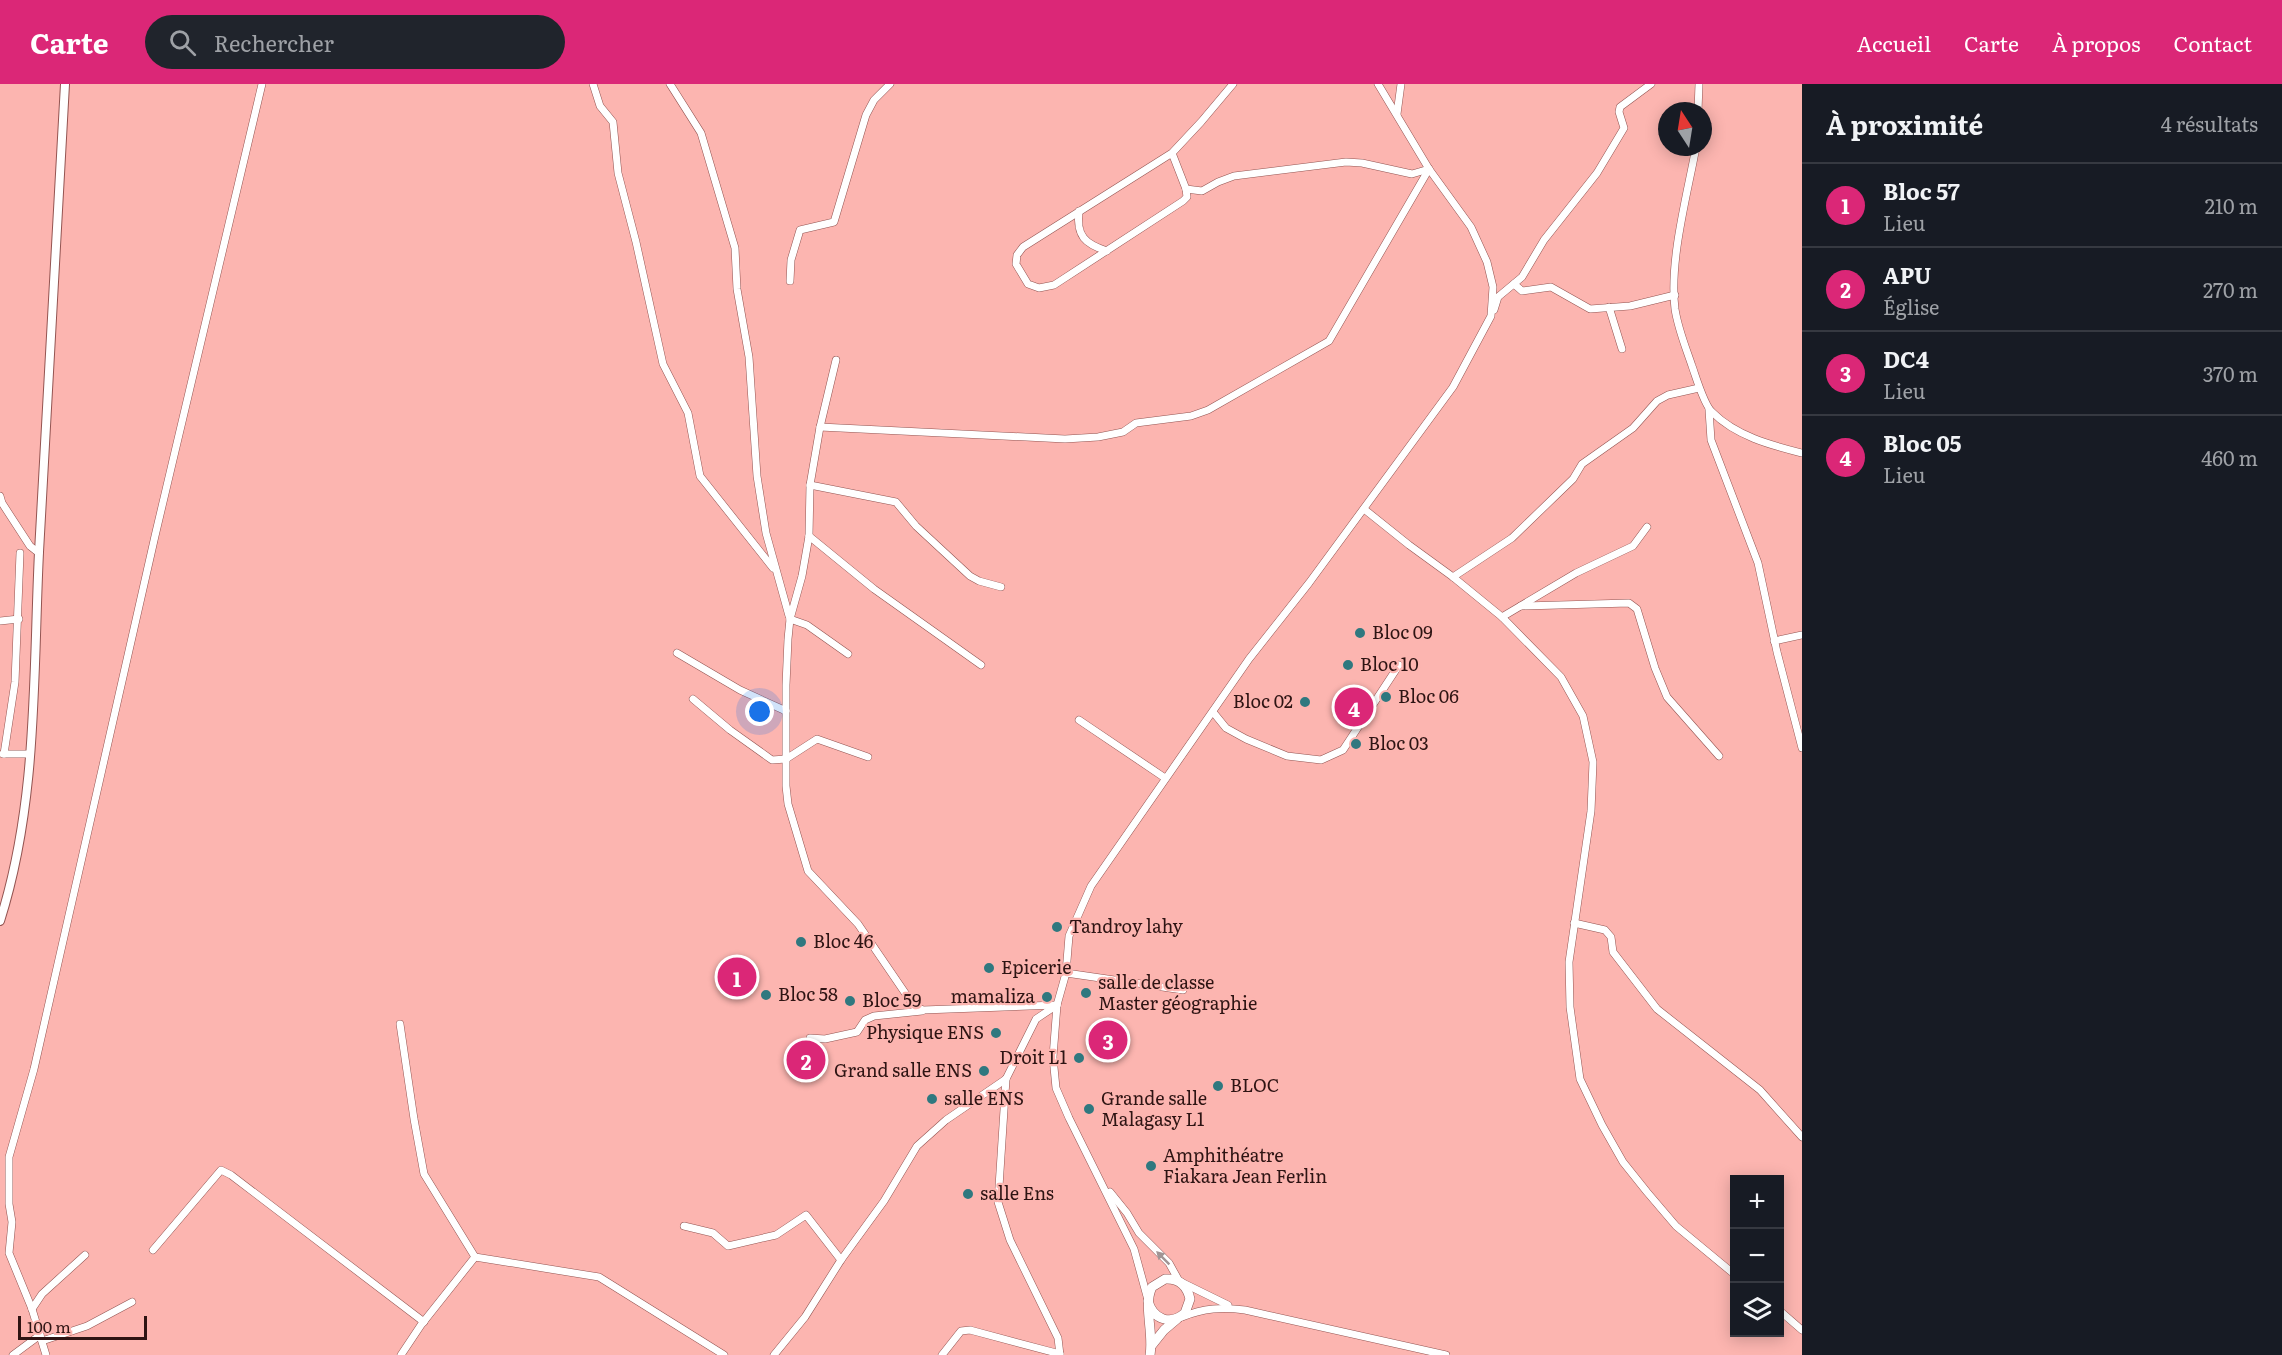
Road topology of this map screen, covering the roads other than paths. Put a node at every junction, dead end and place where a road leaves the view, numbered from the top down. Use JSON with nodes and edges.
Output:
{"nodes":[{"id":1,"x":65,"y":84,"type":"edge"},
{"id":2,"x":262,"y":84,"type":"edge"},
{"id":3,"x":593,"y":84,"type":"edge"},
{"id":4,"x":670,"y":84,"type":"edge"},
{"id":5,"x":890,"y":84,"type":"edge"},
{"id":6,"x":1233,"y":84,"type":"edge"},
{"id":7,"x":1378,"y":84,"type":"edge"},
{"id":8,"x":1401,"y":84,"type":"edge"},
{"id":9,"x":1651,"y":84,"type":"edge"},
{"id":10,"x":1698,"y":84,"type":"edge"},
{"id":11,"x":1698,"y":102,"type":"edge"},
{"id":12,"x":1396,"y":114,"type":"junction"},
{"id":13,"x":1172,"y":153,"type":"junction"},
{"id":14,"x":1694,"y":156,"type":"edge"},
{"id":15,"x":1429,"y":169,"type":"junction"},
{"id":16,"x":1186,"y":189,"type":"junction"},
{"id":17,"x":1080,"y":211,"type":"junction"},
{"id":18,"x":1107,"y":251,"type":"junction"},
{"id":19,"x":790,"y":281,"type":"dead end"},
{"id":20,"x":1514,"y":284,"type":"junction"},
{"id":21,"x":1675,"y":295,"type":"junction"},
{"id":22,"x":1609,"y":307,"type":"junction"},
{"id":23,"x":1491,"y":316,"type":"junction"},
{"id":24,"x":1622,"y":349,"type":"dead end"},
{"id":25,"x":836,"y":360,"type":"dead end"},
{"id":26,"x":1699,"y":388,"type":"junction"},
{"id":27,"x":1709,"y":410,"type":"junction"},
{"id":28,"x":820,"y":427,"type":"junction"},
{"id":29,"x":1802,"y":453,"type":"edge"},
{"id":30,"x":810,"y":485,"type":"junction"},
{"id":31,"x":0,"y":496,"type":"edge"},
{"id":32,"x":1364,"y":509,"type":"junction"},
{"id":33,"x":1647,"y":527,"type":"dead end"},
{"id":34,"x":809,"y":536,"type":"junction"},
{"id":35,"x":20,"y":553,"type":"dead end"},
{"id":36,"x":39,"y":554,"type":"junction"},
{"id":37,"x":775,"y":570,"type":"junction"},
{"id":38,"x":1453,"y":577,"type":"junction"},
{"id":39,"x":1001,"y":587,"type":"dead end"},
{"id":40,"x":1521,"y":606,"type":"junction"},
{"id":41,"x":1502,"y":617,"type":"junction"},
{"id":42,"x":19,"y":619,"type":"junction"},
{"id":43,"x":790,"y":619,"type":"junction"},
{"id":44,"x":0,"y":621,"type":"edge"},
{"id":45,"x":1802,"y":635,"type":"edge"},
{"id":46,"x":1774,"y":641,"type":"junction"},
{"id":47,"x":677,"y":653,"type":"dead end"},
{"id":48,"x":848,"y":654,"type":"dead end"},
{"id":49,"x":981,"y":665,"type":"dead end"},
{"id":50,"x":1399,"y":665,"type":"dead end"},
{"id":51,"x":693,"y":699,"type":"dead end"},
{"id":52,"x":786,"y":711,"type":"junction"},
{"id":53,"x":1213,"y":712,"type":"junction"},
{"id":54,"x":1079,"y":720,"type":"dead end"},
{"id":55,"x":1802,"y":748,"type":"edge"},
{"id":56,"x":2,"y":754,"type":"edge"},
{"id":57,"x":30,"y":754,"type":"junction"},
{"id":58,"x":1719,"y":756,"type":"dead end"},
{"id":59,"x":868,"y":757,"type":"dead end"},
{"id":60,"x":786,"y":759,"type":"junction"},
{"id":61,"x":1165,"y":778,"type":"junction"},
{"id":62,"x":0,"y":921,"type":"edge"},
{"id":63,"x":1574,"y":923,"type":"junction"},
{"id":64,"x":1066,"y":973,"type":"junction"},
{"id":65,"x":1183,"y":990,"type":"dead end"},
{"id":66,"x":1057,"y":1005,"type":"junction"},
{"id":67,"x":923,"y":1010,"type":"junction"},
{"id":68,"x":400,"y":1024,"type":"dead end"},
{"id":69,"x":810,"y":1038,"type":"dead end"},
{"id":70,"x":1006,"y":1079,"type":"junction"},
{"id":71,"x":1802,"y":1137,"type":"edge"},
{"id":72,"x":1101,"y":1182,"type":"junction"},
{"id":73,"x":684,"y":1226,"type":"dead end"},
{"id":74,"x":153,"y":1250,"type":"dead end"},
{"id":75,"x":85,"y":1255,"type":"dead end"},
{"id":76,"x":476,"y":1257,"type":"junction"},
{"id":77,"x":841,"y":1260,"type":"junction"},
{"id":78,"x":1730,"y":1272,"type":"edge"},
{"id":79,"x":1179,"y":1281,"type":"junction"},
{"id":80,"x":1148,"y":1301,"type":"junction"},
{"id":81,"x":132,"y":1302,"type":"dead end"},
{"id":82,"x":32,"y":1309,"type":"junction"},
{"id":83,"x":1245,"y":1310,"type":"junction"},
{"id":84,"x":1784,"y":1315,"type":"edge"},
{"id":85,"x":1179,"y":1317,"type":"junction"},
{"id":86,"x":424,"y":1322,"type":"junction"},
{"id":87,"x":1802,"y":1330,"type":"edge"},
{"id":88,"x":41,"y":1338,"type":"junction"},
{"id":89,"x":1151,"y":1350,"type":"edge"},
{"id":90,"x":1060,"y":1354,"type":"edge"},
{"id":91,"x":13,"y":1355,"type":"edge"},
{"id":92,"x":46,"y":1355,"type":"edge"},
{"id":93,"x":401,"y":1355,"type":"edge"},
{"id":94,"x":724,"y":1355,"type":"edge"},
{"id":95,"x":774,"y":1355,"type":"edge"},
{"id":96,"x":942,"y":1355,"type":"edge"},
{"id":97,"x":1446,"y":1355,"type":"edge"}],
"edges":[{"from":1,"to":36,"type":"street"},
{"from":2,"to":82,"type":"street"},
{"from":3,"to":37,"type":"street"},
{"from":4,"to":37,"type":"street"},
{"from":5,"to":19,"type":"street"},
{"from":6,"to":13,"type":"street"},
{"from":7,"to":12,"type":"street"},
{"from":8,"to":12,"type":"street"},
{"from":9,"to":20,"type":"street"},
{"from":10,"to":11,"type":"street"},
{"from":12,"to":15,"type":"street"},
{"from":13,"to":16,"type":"street"},
{"from":13,"to":17,"type":"street"},
{"from":14,"to":21,"type":"street"},
{"from":15,"to":16,"type":"street"},
{"from":15,"to":23,"type":"street"},
{"from":15,"to":28,"type":"street"},
{"from":16,"to":18,"type":"street"},
{"from":17,"to":18,"type":"street"},
{"from":17,"to":18,"type":"street"},
{"from":20,"to":22,"type":"street"},
{"from":20,"to":23,"type":"street"},
{"from":21,"to":22,"type":"street"},
{"from":21,"to":26,"type":"street"},
{"from":22,"to":24,"type":"street"},
{"from":23,"to":32,"type":"street"},
{"from":25,"to":28,"type":"street"},
{"from":26,"to":27,"type":"street"},
{"from":26,"to":38,"type":"street"},
{"from":27,"to":29,"type":"street"},
{"from":27,"to":46,"type":"street"},
{"from":28,"to":30,"type":"street"},
{"from":30,"to":34,"type":"street"},
{"from":30,"to":39,"type":"street"},
{"from":31,"to":36,"type":"street"},
{"from":32,"to":38,"type":"street"},
{"from":32,"to":53,"type":"street"},
{"from":33,"to":40,"type":"street"},
{"from":34,"to":43,"type":"street"},
{"from":34,"to":49,"type":"street"},
{"from":35,"to":42,"type":"street"},
{"from":36,"to":57,"type":"street"},
{"from":37,"to":43,"type":"street"},
{"from":38,"to":41,"type":"street"},
{"from":40,"to":41,"type":"street"},
{"from":40,"to":58,"type":"street"},
{"from":41,"to":63,"type":"street"},
{"from":42,"to":44,"type":"street"},
{"from":42,"to":56,"type":"street"},
{"from":43,"to":48,"type":"street"},
{"from":43,"to":52,"type":"street"},
{"from":45,"to":46,"type":"street"},
{"from":46,"to":55,"type":"street"},
{"from":47,"to":52,"type":"street"},
{"from":50,"to":53,"type":"street"},
{"from":51,"to":60,"type":"street"},
{"from":52,"to":60,"type":"street"},
{"from":53,"to":61,"type":"street"},
{"from":54,"to":61,"type":"street"},
{"from":56,"to":57,"type":"street"},
{"from":57,"to":62,"type":"street"},
{"from":59,"to":60,"type":"street"},
{"from":60,"to":67,"type":"street"},
{"from":61,"to":64,"type":"street"},
{"from":63,"to":71,"type":"street"},
{"from":63,"to":78,"type":"street"},
{"from":64,"to":65,"type":"street"},
{"from":64,"to":66,"type":"street"},
{"from":66,"to":67,"type":"street"},
{"from":66,"to":70,"type":"street"},
{"from":66,"to":72,"type":"street"},
{"from":67,"to":69,"type":"street"},
{"from":68,"to":76,"type":"street"},
{"from":70,"to":77,"type":"street"},
{"from":70,"to":90,"type":"street"},
{"from":79,"to":72,"type":"street","one_way":true},
{"from":72,"to":80,"type":"street"},
{"from":73,"to":77,"type":"street"},
{"from":74,"to":86,"type":"street"},
{"from":75,"to":82,"type":"street"},
{"from":76,"to":86,"type":"street"},
{"from":76,"to":94,"type":"street"},
{"from":77,"to":95,"type":"street"},
{"from":79,"to":80,"type":"main road"},
{"from":79,"to":83,"type":"street"},
{"from":79,"to":85,"type":"main road"},
{"from":80,"to":85,"type":"main road"},
{"from":80,"to":89,"type":"main road"},
{"from":81,"to":88,"type":"street"},
{"from":82,"to":88,"type":"street"},
{"from":83,"to":85,"type":"street"},
{"from":83,"to":97,"type":"street"},
{"from":84,"to":87,"type":"street"},
{"from":85,"to":89,"type":"main road"},
{"from":86,"to":93,"type":"street"},
{"from":88,"to":91,"type":"street"},
{"from":88,"to":92,"type":"street"},
{"from":90,"to":96,"type":"street"}]}
